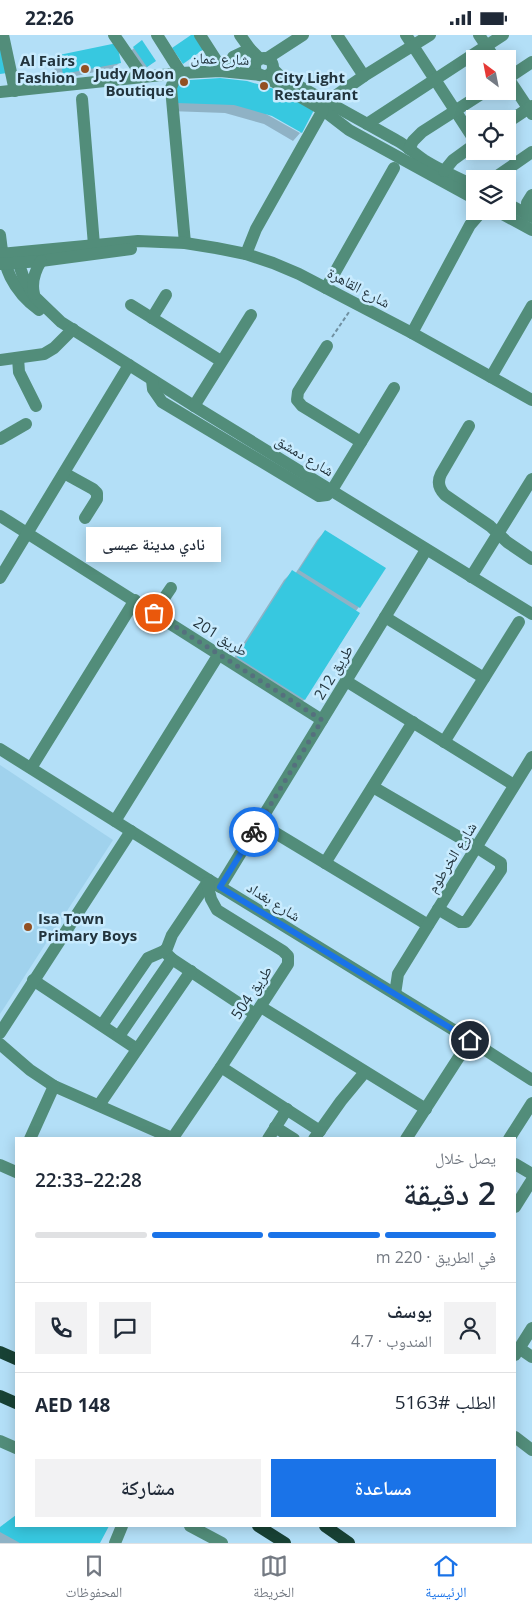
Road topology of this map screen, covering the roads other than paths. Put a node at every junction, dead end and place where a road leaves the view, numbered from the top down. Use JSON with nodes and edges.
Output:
{"nodes":[{"id":1,"x":3,"y":35,"type":"edge"},
{"id":2,"x":114,"y":35,"type":"edge"},
{"id":3,"x":157,"y":35,"type":"edge"},
{"id":4,"x":200,"y":35,"type":"edge"},
{"id":5,"x":240,"y":35,"type":"edge"},
{"id":6,"x":303,"y":35,"type":"edge"},
{"id":7,"x":337,"y":35,"type":"edge"},
{"id":8,"x":430,"y":35,"type":"edge"},
{"id":9,"x":503,"y":35,"type":"edge"},
{"id":10,"x":285,"y":40,"type":"edge"},
{"id":11,"x":410,"y":40,"type":"edge"},
{"id":12,"x":482,"y":40,"type":"edge"},
{"id":13,"x":250,"y":49,"type":"junction"},
{"id":14,"x":233,"y":57,"type":"dead end"},
{"id":15,"x":532,"y":62,"type":"edge"},
{"id":16,"x":265,"y":68,"type":"junction"},
{"id":17,"x":231,"y":72,"type":"junction"},
{"id":18,"x":516,"y":72,"type":"edge"},
{"id":19,"x":181,"y":73,"type":"junction"},
{"id":20,"x":364,"y":76,"type":"junction"},
{"id":21,"x":143,"y":77,"type":"junction"},
{"id":22,"x":435,"y":79,"type":"junction"},
{"id":23,"x":516,"y":88,"type":"edge"},
{"id":24,"x":15,"y":91,"type":"junction"},
{"id":25,"x":0,"y":93,"type":"edge"},
{"id":26,"x":82,"y":99,"type":"dead end"},
{"id":27,"x":472,"y":100,"type":"edge"},
{"id":28,"x":331,"y":109,"type":"junction"},
{"id":29,"x":531,"y":109,"type":"edge"},
{"id":30,"x":455,"y":111,"type":"junction"},
{"id":31,"x":516,"y":117,"type":"edge"},
{"id":32,"x":367,"y":124,"type":"junction"},
{"id":33,"x":466,"y":128,"type":"edge"},
{"id":34,"x":409,"y":149,"type":"junction"},
{"id":35,"x":466,"y":149,"type":"edge"},
{"id":36,"x":532,"y":152,"type":"edge"},
{"id":37,"x":394,"y":168,"type":"dead end"},
{"id":38,"x":506,"y":170,"type":"edge"},
{"id":39,"x":444,"y":171,"type":"junction"},
{"id":40,"x":466,"y":182,"type":"edge"},
{"id":41,"x":466,"y":194,"type":"edge"},
{"id":42,"x":532,"y":195,"type":"edge"},
{"id":43,"x":516,"y":208,"type":"edge"},
{"id":44,"x":530,"y":216,"type":"edge"},
{"id":45,"x":474,"y":220,"type":"edge"},
{"id":46,"x":514,"y":220,"type":"edge"},
{"id":47,"x":532,"y":230,"type":"edge"},
{"id":48,"x":0,"y":235,"type":"edge"},
{"id":49,"x":157,"y":243,"type":"junction"},
{"id":50,"x":185,"y":243,"type":"junction"},
{"id":51,"x":94,"y":245,"type":"junction"},
{"id":52,"x":246,"y":254,"type":"junction"},
{"id":53,"x":16,"y":258,"type":"junction"},
{"id":54,"x":2,"y":259,"type":"edge"},
{"id":55,"x":41,"y":261,"type":"junction"},
{"id":56,"x":326,"y":288,"type":"junction"},
{"id":57,"x":166,"y":295,"type":"dead end"},
{"id":58,"x":34,"y":296,"type":"junction"},
{"id":59,"x":131,"y":305,"type":"dead end"},
{"id":60,"x":532,"y":306,"type":"edge"},
{"id":61,"x":250,"y":315,"type":"dead end"},
{"id":62,"x":152,"y":318,"type":"junction"},
{"id":63,"x":61,"y":322,"type":"junction"},
{"id":64,"x":73,"y":329,"type":"junction"},
{"id":65,"x":412,"y":333,"type":"junction"},
{"id":66,"x":327,"y":346,"type":"road end"},
{"id":67,"x":18,"y":358,"type":"junction"},
{"id":68,"x":0,"y":360,"type":"edge"},
{"id":69,"x":221,"y":361,"type":"junction"},
{"id":70,"x":129,"y":365,"type":"junction"},
{"id":71,"x":491,"y":377,"type":"junction"},
{"id":72,"x":152,"y":380,"type":"junction"},
{"id":73,"x":394,"y":388,"type":"dead end"},
{"id":74,"x":532,"y":400,"type":"edge"},
{"id":75,"x":36,"y":406,"type":"dead end"},
{"id":76,"x":194,"y":406,"type":"junction"},
{"id":77,"x":26,"y":424,"type":"dead end"},
{"id":78,"x":469,"y":426,"type":"dead end"},
{"id":79,"x":0,"y":439,"type":"edge"},
{"id":80,"x":361,"y":442,"type":"junction"},
{"id":81,"x":64,"y":473,"type":"junction"},
{"id":82,"x":532,"y":479,"type":"edge"},
{"id":83,"x":332,"y":490,"type":"junction"},
{"id":84,"x":0,"y":516,"type":"edge"},
{"id":85,"x":85,"y":518,"type":"dead end"},
{"id":86,"x":28,"y":533,"type":"junction"},
{"id":87,"x":498,"y":533,"type":"junction"},
{"id":88,"x":426,"y":550,"type":"junction"},
{"id":89,"x":532,"y":559,"type":"edge"},
{"id":90,"x":471,"y":577,"type":"junction"},
{"id":91,"x":0,"y":578,"type":"edge"},
{"id":92,"x":171,"y":588,"type":"dead end"},
{"id":93,"x":135,"y":600,"type":"junction"},
{"id":94,"x":154,"y":613,"type":"junction"},
{"id":95,"x":532,"y":614,"type":"edge"},
{"id":96,"x":385,"y":617,"type":"junction"},
{"id":97,"x":518,"y":623,"type":"dead end"},
{"id":98,"x":219,"y":654,"type":"junction"},
{"id":99,"x":484,"y":678,"type":"junction"},
{"id":100,"x":346,"y":681,"type":"junction"},
{"id":101,"x":322,"y":720,"type":"junction"},
{"id":102,"x":413,"y":722,"type":"junction"},
{"id":103,"x":444,"y":742,"type":"junction"},
{"id":104,"x":0,"y":749,"type":"edge"},
{"id":105,"x":532,"y":757,"type":"edge"},
{"id":106,"x":31,"y":768,"type":"junction"},
{"id":107,"x":514,"y":785,"type":"junction"},
{"id":108,"x":372,"y":787,"type":"junction"},
{"id":109,"x":115,"y":821,"type":"junction"},
{"id":110,"x":259,"y":823,"type":"junction"},
{"id":111,"x":131,"y":831,"type":"junction"},
{"id":112,"x":476,"y":847,"type":"junction"},
{"id":113,"x":325,"y":863,"type":"junction"},
{"id":114,"x":212,"y":884,"type":"junction"},
{"id":115,"x":438,"y":909,"type":"junction"},
{"id":116,"x":428,"y":925,"type":"junction"},
{"id":117,"x":168,"y":955,"type":"junction"},
{"id":118,"x":190,"y":971,"type":"junction"},
{"id":119,"x":398,"y":974,"type":"junction"},
{"id":120,"x":34,"y":979,"type":"junction"},
{"id":121,"x":378,"y":984,"type":"junction"},
{"id":122,"x":395,"y":994,"type":"junction"},
{"id":123,"x":258,"y":1011,"type":"junction"},
{"id":124,"x":102,"y":1025,"type":"junction"},
{"id":125,"x":0,"y":1033,"type":"edge"},
{"id":126,"x":119,"y":1036,"type":"junction"},
{"id":127,"x":470,"y":1040,"type":"junction"},
{"id":128,"x":0,"y":1044,"type":"edge"},
{"id":129,"x":137,"y":1049,"type":"junction"},
{"id":130,"x":221,"y":1067,"type":"junction"},
{"id":131,"x":365,"y":1072,"type":"junction"},
{"id":132,"x":532,"y":1080,"type":"edge"},
{"id":133,"x":54,"y":1086,"type":"junction"},
{"id":134,"x":532,"y":1103,"type":"edge"},
{"id":135,"x":99,"y":1105,"type":"junction"},
{"id":136,"x":287,"y":1109,"type":"junction"},
{"id":137,"x":426,"y":1109,"type":"junction"},
{"id":138,"x":276,"y":1127,"type":"junction"},
{"id":139,"x":317,"y":1135,"type":"edge"},
{"id":140,"x":31,"y":1137,"type":"edge"},
{"id":141,"x":170,"y":1137,"type":"edge"},
{"id":142,"x":173,"y":1137,"type":"edge"},
{"id":143,"x":269,"y":1137,"type":"edge"},
{"id":144,"x":291,"y":1137,"type":"edge"},
{"id":145,"x":407,"y":1137,"type":"edge"},
{"id":146,"x":510,"y":1137,"type":"edge"},
{"id":147,"x":0,"y":1165,"type":"edge"},
{"id":148,"x":516,"y":1165,"type":"edge"},
{"id":149,"x":15,"y":1172,"type":"edge"},
{"id":150,"x":532,"y":1175,"type":"edge"},
{"id":151,"x":532,"y":1180,"type":"edge"},
{"id":152,"x":516,"y":1205,"type":"edge"},
{"id":153,"x":532,"y":1328,"type":"edge"},
{"id":154,"x":0,"y":1352,"type":"edge"},
{"id":155,"x":517,"y":1352,"type":"edge"},
{"id":156,"x":532,"y":1357,"type":"edge"},
{"id":157,"x":15,"y":1359,"type":"edge"},
{"id":158,"x":0,"y":1396,"type":"edge"},
{"id":159,"x":15,"y":1403,"type":"edge"},
{"id":160,"x":516,"y":1438,"type":"edge"},
{"id":161,"x":0,"y":1441,"type":"edge"},
{"id":162,"x":15,"y":1448,"type":"edge"},
{"id":163,"x":532,"y":1450,"type":"edge"},
{"id":164,"x":122,"y":1527,"type":"edge"},
{"id":165,"x":192,"y":1527,"type":"edge"},
{"id":166,"x":260,"y":1527,"type":"edge"},
{"id":167,"x":326,"y":1527,"type":"edge"},
{"id":168,"x":114,"y":1543,"type":"edge"},
{"id":169,"x":222,"y":1543,"type":"edge"},
{"id":170,"x":285,"y":1543,"type":"edge"},
{"id":171,"x":349,"y":1543,"type":"edge"}],
"edges":[{"from":1,"to":24,"type":"street"},
{"from":2,"to":21,"type":"street"},
{"from":3,"to":19,"type":"street"},
{"from":4,"to":17,"type":"street"},
{"from":5,"to":13,"type":"street"},
{"from":6,"to":10,"type":"street"},
{"from":7,"to":20,"type":"street"},
{"from":8,"to":11,"type":"street"},
{"from":9,"to":12,"type":"street"},
{"from":10,"to":16,"type":"street"},
{"from":11,"to":20,"type":"street"},
{"from":11,"to":22,"type":"street"},
{"from":12,"to":22,"type":"street"},
{"from":13,"to":14,"type":"street"},
{"from":13,"to":16,"type":"street"},
{"from":15,"to":18,"type":"street"},
{"from":16,"to":17,"type":"street","name":"شارع عمان"},
{"from":16,"to":28,"type":"street","name":"شارع عمان"},
{"from":17,"to":19,"type":"street","name":"شارع عمان"},
{"from":19,"to":21,"type":"street","name":"شارع عمان"},
{"from":19,"to":50,"type":"street"},
{"from":20,"to":28,"type":"street"},
{"from":21,"to":24,"type":"street","name":"شارع عمان"},
{"from":22,"to":30,"type":"street"},
{"from":22,"to":32,"type":"street"},
{"from":23,"to":29,"type":"street"},
{"from":24,"to":25,"type":"street","name":"شارع عمان"},
{"from":26,"to":51,"type":"street"},
{"from":27,"to":30,"type":"street"},
{"from":28,"to":32,"type":"street","name":"شارع عمان"},
{"from":28,"to":41,"type":"street","name":"شارع عمان"},
{"from":28,"to":52,"type":"street"},
{"from":29,"to":31,"type":"street"},
{"from":30,"to":33,"type":"street"},
{"from":30,"to":34,"type":"street"},
{"from":32,"to":34,"type":"street","name":"شارع عمان"},
{"from":34,"to":39,"type":"street","name":"شارع عمان"},
{"from":35,"to":39,"type":"street"},
{"from":36,"to":38,"type":"street"},
{"from":37,"to":56,"type":"street"},
{"from":39,"to":40,"type":"street","name":"شارع عمان"},
{"from":42,"to":44,"type":"street"},
{"from":43,"to":44,"type":"street"},
{"from":45,"to":65,"type":"street"},
{"from":46,"to":47,"type":"street"},
{"from":48,"to":54,"type":"street"},
{"from":49,"to":50,"type":"street","name":"شارع القاهرة"},
{"from":49,"to":51,"type":"street","name":"شارع القاهرة"},
{"from":49,"to":55,"type":"street","name":"شارع القاهرة"},
{"from":50,"to":52,"type":"street","name":"شارع القاهرة"},
{"from":51,"to":53,"type":"street","name":"شارع القاهرة"},
{"from":52,"to":56,"type":"street","name":"شارع القاهرة"},
{"from":53,"to":54,"type":"street","name":"شارع القاهرة"},
{"from":53,"to":55,"type":"street","name":"شارع القاهرة"},
{"from":53,"to":58,"type":"street","name":"شارع دمشق"},
{"from":54,"to":63,"type":"street","name":"شارع دمشق"},
{"from":55,"to":58,"type":"street"},
{"from":56,"to":65,"type":"street","name":"شارع القاهرة"},
{"from":57,"to":62,"type":"street"},
{"from":58,"to":63,"type":"street","name":"شارع دمشق"},
{"from":59,"to":62,"type":"street"},
{"from":60,"to":71,"type":"street"},
{"from":61,"to":69,"type":"street"},
{"from":62,"to":69,"type":"street"},
{"from":63,"to":64,"type":"street","name":"شارع دمشق"},
{"from":64,"to":67,"type":"street"},
{"from":64,"to":70,"type":"street","name":"شارع دمشق"},
{"from":65,"to":71,"type":"street","name":"شارع القاهرة"},
{"from":66,"to":80,"type":"street"},
{"from":67,"to":68,"type":"street"},
{"from":67,"to":75,"type":"street"},
{"from":69,"to":76,"type":"street"},
{"from":70,"to":72,"type":"street","name":"شارع دمشق"},
{"from":70,"to":81,"type":"street"},
{"from":71,"to":74,"type":"street","name":"شارع القاهرة"},
{"from":72,"to":76,"type":"street","name":"شارع دمشق"},
{"from":72,"to":83,"type":"street"},
{"from":73,"to":80,"type":"street"},
{"from":76,"to":83,"type":"street","name":"شارع دمشق"},
{"from":77,"to":79,"type":"street"},
{"from":78,"to":87,"type":"street"},
{"from":80,"to":83,"type":"street"},
{"from":81,"to":85,"type":"street"},
{"from":81,"to":86,"type":"street"},
{"from":82,"to":87,"type":"street"},
{"from":83,"to":88,"type":"street","name":"شارع دمشق"},
{"from":84,"to":86,"type":"street","name":"طريق 201"},
{"from":86,"to":91,"type":"street"},
{"from":86,"to":93,"type":"street","name":"طريق 201"},
{"from":87,"to":89,"type":"street"},
{"from":87,"to":90,"type":"street"},
{"from":88,"to":90,"type":"street","name":"شارع دمشق"},
{"from":88,"to":96,"type":"street","name":"طريق 212"},
{"from":90,"to":95,"type":"street","name":"شارع دمشق"},
{"from":92,"to":94,"type":"street"},
{"from":93,"to":94,"type":"street","name":"طريق 201"},
{"from":93,"to":106,"type":"street"},
{"from":94,"to":98,"type":"street","name":"طريق 201"},
{"from":96,"to":99,"type":"street"},
{"from":96,"to":100,"type":"street","name":"طريق 212"},
{"from":97,"to":99,"type":"street"},
{"from":98,"to":101,"type":"street","name":"طريق 201"},
{"from":98,"to":109,"type":"street"},
{"from":99,"to":103,"type":"street"},
{"from":100,"to":101,"type":"street","name":"طريق 212"},
{"from":100,"to":102,"type":"street"},
{"from":101,"to":110,"type":"street","name":"طريق 212"},
{"from":102,"to":103,"type":"street"},
{"from":102,"to":108,"type":"street"},
{"from":103,"to":107,"type":"street"},
{"from":104,"to":106,"type":"street","name":"شارع بغداد"},
{"from":105,"to":107,"type":"street","name":"شارع الخرطوم"},
{"from":106,"to":109,"type":"street","name":"شارع بغداد"},
{"from":107,"to":112,"type":"street","name":"شارع الخرطوم"},
{"from":108,"to":112,"type":"street"},
{"from":108,"to":113,"type":"street"},
{"from":109,"to":111,"type":"street","name":"شارع بغداد"},
{"from":110,"to":113,"type":"street"},
{"from":110,"to":114,"type":"street","name":"طريق 212"},
{"from":111,"to":114,"type":"street","name":"شارع بغداد"},
{"from":111,"to":120,"type":"street"},
{"from":112,"to":115,"type":"street","name":"شارع الخرطوم"},
{"from":112,"to":115,"type":"street"},
{"from":113,"to":116,"type":"street"},
{"from":114,"to":117,"type":"street","name":"طريق 212"},
{"from":114,"to":121,"type":"street","name":"شارع بغداد"},
{"from":114,"to":123,"type":"street","name":"طريق 504"},
{"from":115,"to":116,"type":"street","name":"شارع الخرطوم"},
{"from":116,"to":119,"type":"street","name":"شارع الخرطوم"},
{"from":117,"to":118,"type":"street"},
{"from":117,"to":124,"type":"street"},
{"from":117,"to":126,"type":"street","name":"طريق 212"},
{"from":118,"to":123,"type":"street"},
{"from":118,"to":129,"type":"street"},
{"from":119,"to":121,"type":"street"},
{"from":119,"to":122,"type":"street","name":"شارع الخرطوم"},
{"from":120,"to":124,"type":"street"},
{"from":120,"to":125,"type":"street"},
{"from":121,"to":122,"type":"street","name":"شارع بغداد"},
{"from":122,"to":127,"type":"street","name":"شارع بغداد"},
{"from":123,"to":130,"type":"street","name":"طريق 504"},
{"from":123,"to":131,"type":"street"},
{"from":124,"to":126,"type":"street"},
{"from":126,"to":129,"type":"street"},
{"from":127,"to":132,"type":"street","name":"شارع بغداد"},
{"from":127,"to":137,"type":"street"},
{"from":128,"to":133,"type":"street"},
{"from":129,"to":135,"type":"street"},
{"from":130,"to":136,"type":"street"},
{"from":130,"to":142,"type":"street","name":"طريق 504"},
{"from":131,"to":137,"type":"street"},
{"from":131,"to":139,"type":"street"},
{"from":133,"to":135,"type":"street"},
{"from":133,"to":140,"type":"street"},
{"from":134,"to":146,"type":"street"},
{"from":135,"to":141,"type":"street"},
{"from":136,"to":138,"type":"street"},
{"from":136,"to":139,"type":"street"},
{"from":137,"to":145,"type":"street"},
{"from":138,"to":143,"type":"street"},
{"from":138,"to":144,"type":"street"},
{"from":147,"to":149,"type":"street"},
{"from":148,"to":150,"type":"street"},
{"from":151,"to":152,"type":"street"},
{"from":153,"to":155,"type":"street"},
{"from":154,"to":157,"type":"main road"},
{"from":155,"to":156,"type":"street"},
{"from":158,"to":159,"type":"main road"},
{"from":160,"to":163,"type":"street"},
{"from":161,"to":162,"type":"street"},
{"from":164,"to":168,"type":"street"},
{"from":165,"to":169,"type":"street"},
{"from":166,"to":170,"type":"main road"},
{"from":167,"to":171,"type":"main road"}]}
